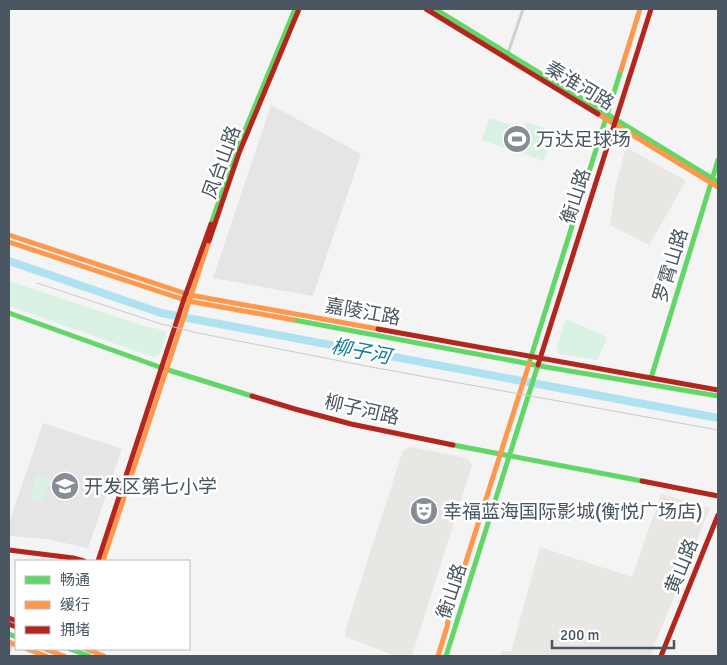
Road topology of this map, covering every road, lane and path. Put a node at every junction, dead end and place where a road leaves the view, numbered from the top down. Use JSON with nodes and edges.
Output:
{"nodes":[{"id":1,"x":295,"y":9,"type":"edge"},
{"id":2,"x":299,"y":9,"type":"edge"},
{"id":3,"x":426,"y":9,"type":"edge"},
{"id":4,"x":434,"y":9,"type":"edge"},
{"id":5,"x":523,"y":9,"type":"edge"},
{"id":6,"x":640,"y":9,"type":"edge"},
{"id":7,"x":651,"y":9,"type":"edge"},
{"id":8,"x":508,"y":53,"type":"junction"},
{"id":9,"x":606,"y":116,"type":"junction"},
{"id":10,"x":615,"y":121,"type":"junction"},
{"id":11,"x":718,"y":160,"type":"edge"},
{"id":12,"x":712,"y":180,"type":"junction"},
{"id":13,"x":718,"y":182,"type":"edge"},
{"id":14,"x":718,"y":187,"type":"edge"},
{"id":15,"x":9,"y":235,"type":"edge"},
{"id":16,"x":9,"y":242,"type":"edge"},
{"id":17,"x":186,"y":300,"type":"junction"},
{"id":18,"x":9,"y":313,"type":"edge"},
{"id":19,"x":531,"y":356,"type":"junction"},
{"id":20,"x":541,"y":358,"type":"junction"},
{"id":21,"x":529,"y":364,"type":"junction"},
{"id":22,"x":538,"y":365,"type":"junction"},
{"id":23,"x":164,"y":369,"type":"junction"},
{"id":24,"x":651,"y":378,"type":"junction"},
{"id":25,"x":718,"y":390,"type":"edge"},
{"id":26,"x":718,"y":396,"type":"edge"},
{"id":27,"x":501,"y":454,"type":"junction"},
{"id":28,"x":510,"y":455,"type":"junction"},
{"id":29,"x":718,"y":496,"type":"edge"},
{"id":30,"x":718,"y":515,"type":"edge"},
{"id":31,"x":9,"y":550,"type":"edge"},
{"id":32,"x":80,"y":560,"type":"edge"},
{"id":33,"x":98,"y":560,"type":"edge"},
{"id":34,"x":103,"y":560,"type":"edge"},
{"id":35,"x":12,"y":643,"type":"edge"},
{"id":36,"x":30,"y":650,"type":"edge"},
{"id":37,"x":48,"y":650,"type":"edge"},
{"id":38,"x":73,"y":650,"type":"edge"},
{"id":39,"x":88,"y":650,"type":"edge"},
{"id":40,"x":9,"y":652,"type":"edge"},
{"id":41,"x":46,"y":656,"type":"edge"},
{"id":42,"x":64,"y":656,"type":"edge"},
{"id":43,"x":89,"y":656,"type":"edge"},
{"id":44,"x":106,"y":656,"type":"edge"},
{"id":45,"x":438,"y":656,"type":"edge"},
{"id":46,"x":446,"y":656,"type":"edge"},
{"id":47,"x":661,"y":656,"type":"edge"}],
"edges":[{"from":1,"to":17,"type":"main road","name":"凤台山路"},
{"from":2,"to":17,"type":"main road","name":"凤台山路"},
{"from":3,"to":9,"type":"main road","name":"秦淮河路"},
{"from":4,"to":8,"type":"main road","name":"秦淮河路"},
{"from":5,"to":8,"type":"street"},
{"from":6,"to":9,"type":"main road","name":"衡山路"},
{"from":7,"to":10,"type":"main road","name":"衡山路"},
{"from":8,"to":9,"type":"main road","name":"秦淮河路"},
{"from":9,"to":10,"type":"main road","name":"秦淮河路"},
{"from":9,"to":19,"type":"main road","name":"衡山路"},
{"from":10,"to":12,"type":"main road","name":"秦淮河路"},
{"from":10,"to":20,"type":"main road","name":"衡山路"},
{"from":11,"to":12,"type":"main road","name":"罗霄山路"},
{"from":12,"to":13,"type":"main road","name":"秦淮河路"},
{"from":12,"to":14,"type":"main road","name":"秦淮河路"},
{"from":12,"to":24,"type":"main road","name":"罗霄山路"},
{"from":15,"to":17,"type":"main road","name":"嘉陵江路"},
{"from":16,"to":17,"type":"main road","name":"嘉陵江路"},
{"from":17,"to":19,"type":"main road","name":"嘉陵江路"},
{"from":17,"to":21,"type":"main road","name":"嘉陵江路"},
{"from":17,"to":23,"type":"main road","name":"凤台山路"},
{"from":18,"to":23,"type":"main road","name":"柳子河路"},
{"from":19,"to":20,"type":"main road","name":"嘉陵江路"},
{"from":19,"to":21,"type":"main road","name":"衡山路"},
{"from":20,"to":22,"type":"main road","name":"衡山路"},
{"from":20,"to":24,"type":"main road","name":"嘉陵江路"},
{"from":21,"to":22,"type":"main road","name":"嘉陵江路"},
{"from":21,"to":27,"type":"main road","name":"衡山路"},
{"from":22,"to":26,"type":"main road","name":"嘉陵江路"},
{"from":22,"to":28,"type":"main road","name":"衡山路"},
{"from":23,"to":27,"type":"main road","name":"柳子河路"},
{"from":23,"to":33,"type":"main road"},
{"from":23,"to":34,"type":"main road"},
{"from":24,"to":25,"type":"main road","name":"嘉陵江路"},
{"from":27,"to":28,"type":"main road","name":"柳子河路"},
{"from":27,"to":45,"type":"main road","name":"衡山路"},
{"from":28,"to":29,"type":"main road","name":"柳子河路"},
{"from":28,"to":46,"type":"main road","name":"衡山路"},
{"from":30,"to":47,"type":"main road","name":"黄山路"},
{"from":31,"to":32,"type":"main road"},
{"from":35,"to":40,"type":"street"},
{"from":36,"to":41,"type":"main road"},
{"from":37,"to":42,"type":"main road"},
{"from":38,"to":43,"type":"main road"},
{"from":39,"to":44,"type":"main road"}]}
